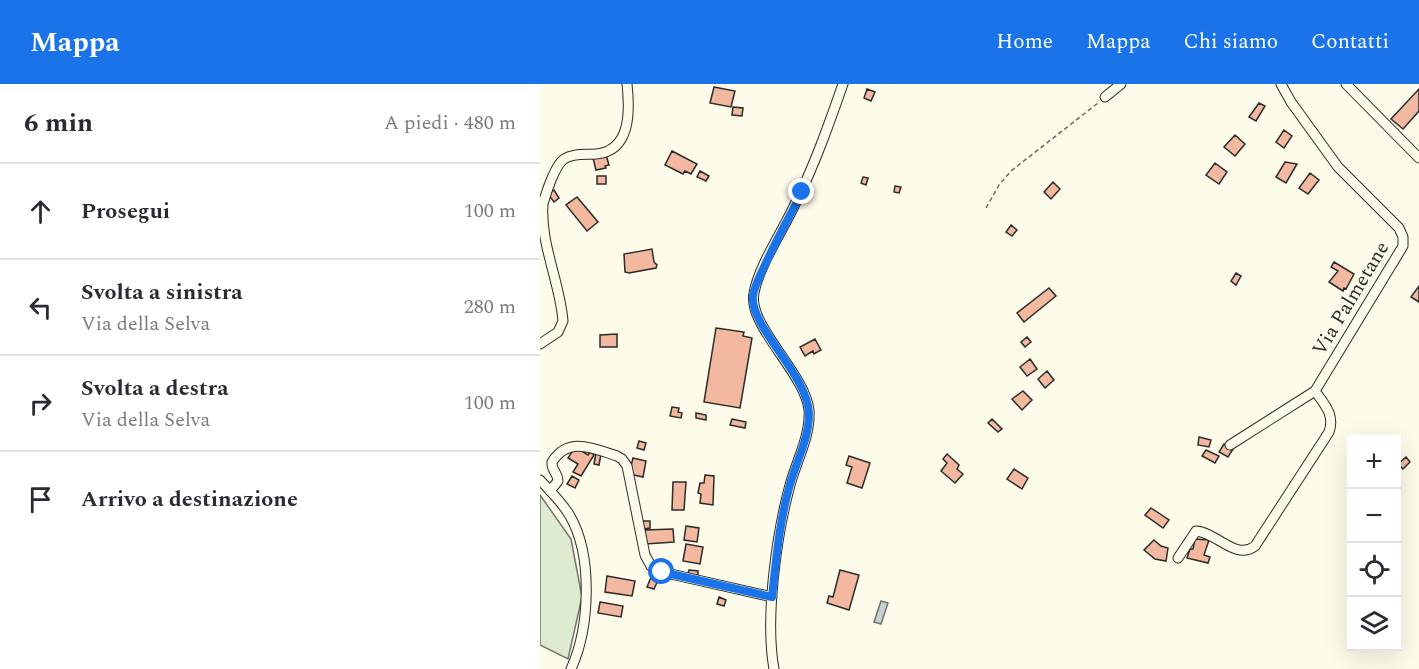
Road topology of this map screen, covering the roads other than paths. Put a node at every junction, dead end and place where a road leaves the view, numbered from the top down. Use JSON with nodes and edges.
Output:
{"nodes":[{"id":1,"x":627,"y":84,"type":"edge"},
{"id":2,"x":843,"y":84,"type":"edge"},
{"id":3,"x":1121,"y":84,"type":"edge"},
{"id":4,"x":1281,"y":84,"type":"edge"},
{"id":5,"x":1346,"y":84,"type":"edge"},
{"id":6,"x":1105,"y":97,"type":"road end"},
{"id":7,"x":1419,"y":158,"type":"edge"},
{"id":8,"x":540,"y":344,"type":"edge"},
{"id":9,"x":1315,"y":391,"type":"junction"},
{"id":10,"x":1230,"y":445,"type":"dead end"},
{"id":11,"x":540,"y":480,"type":"edge"},
{"id":12,"x":550,"y":491,"type":"junction"},
{"id":13,"x":1178,"y":558,"type":"dead end"},
{"id":14,"x":772,"y":597,"type":"junction"},
{"id":15,"x":571,"y":669,"type":"edge"},
{"id":16,"x":774,"y":669,"type":"edge"}],
"edges":[{"from":1,"to":8,"type":"street"},
{"from":2,"to":14,"type":"street"},
{"from":3,"to":6,"type":"street"},
{"from":4,"to":9,"type":"street","name":"Via Palmetane"},
{"from":5,"to":7,"type":"street"},
{"from":9,"to":10,"type":"street","name":"Via Palmetane"},
{"from":9,"to":13,"type":"street"},
{"from":11,"to":12,"type":"street"},
{"from":12,"to":14,"type":"street"},
{"from":12,"to":15,"type":"street"},
{"from":14,"to":16,"type":"street"}]}
